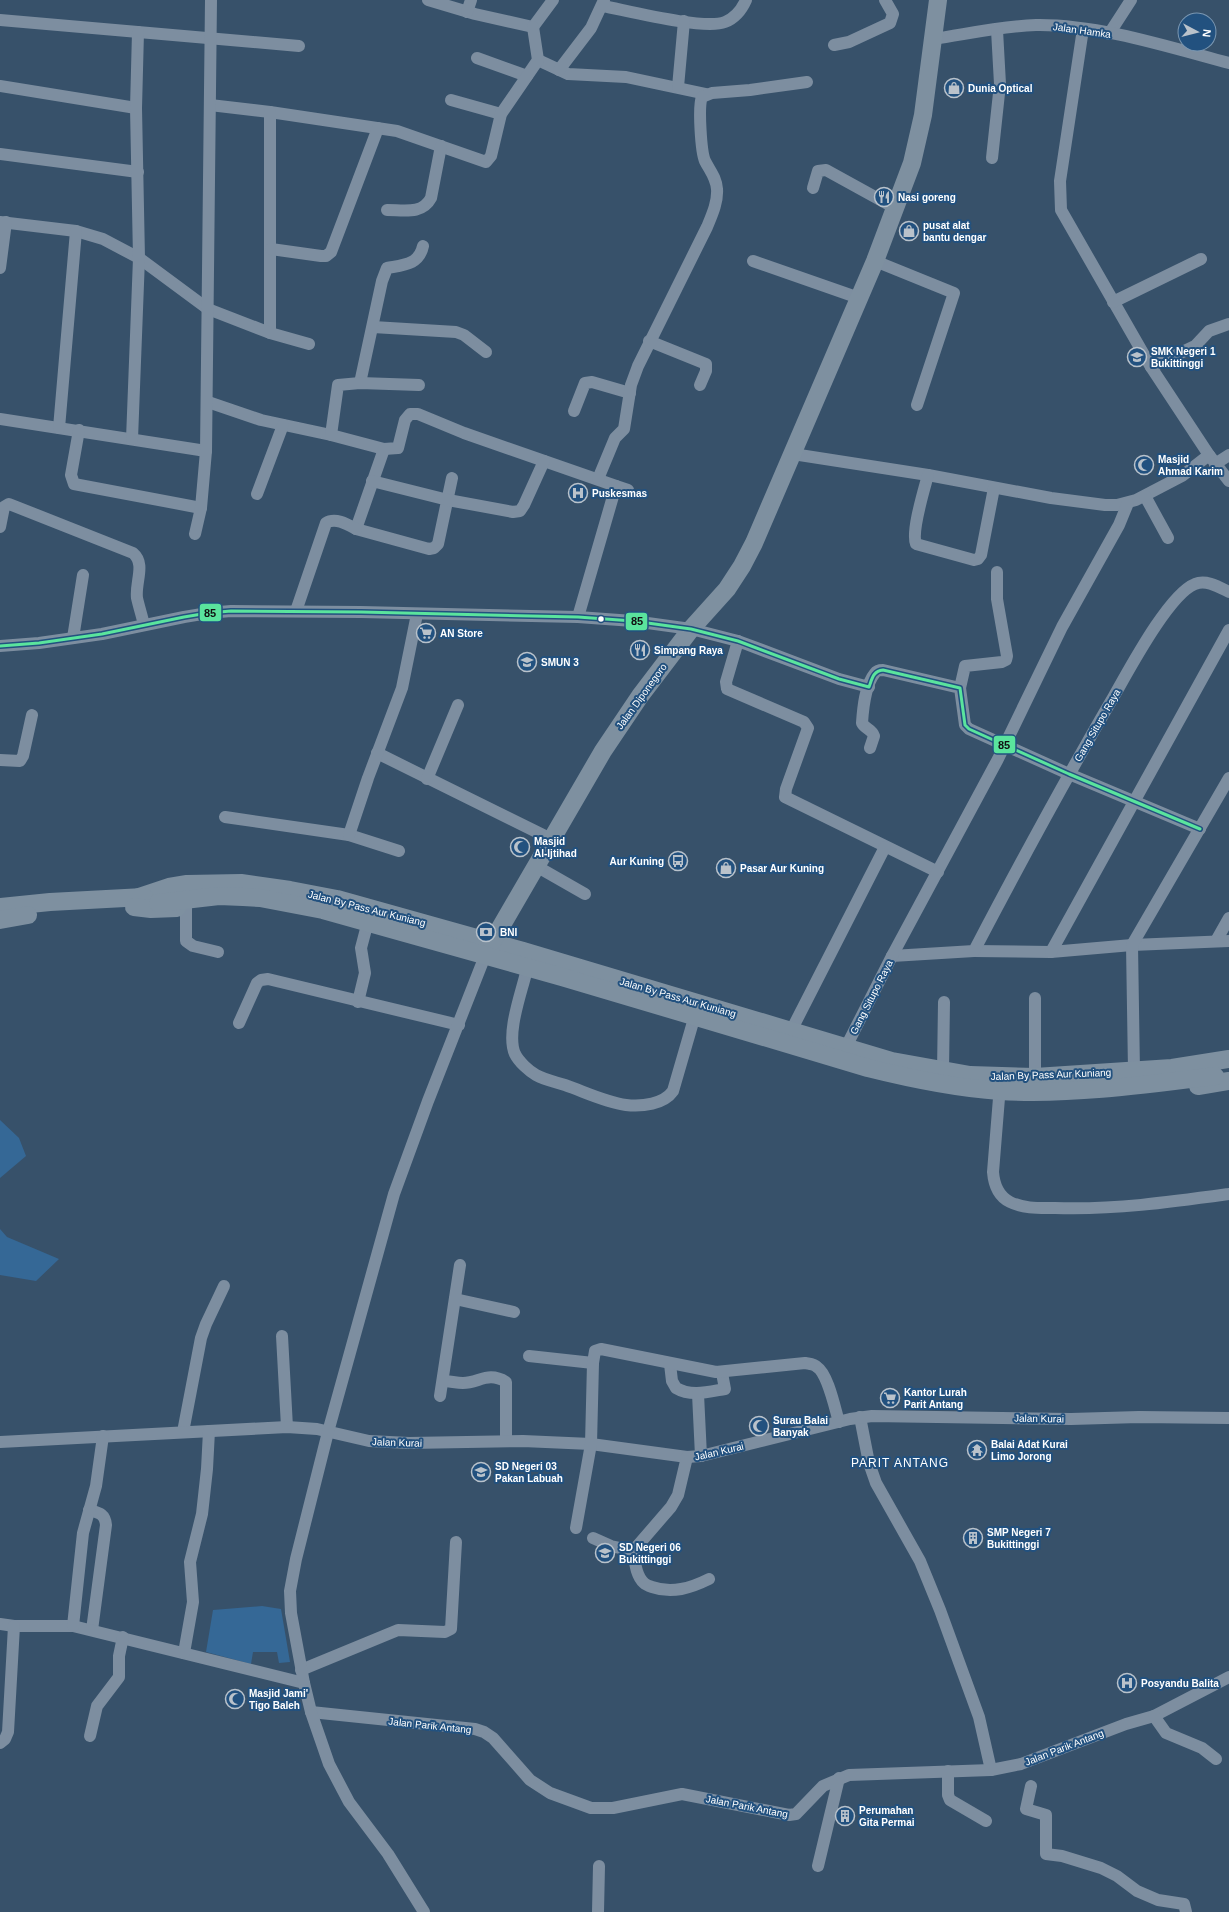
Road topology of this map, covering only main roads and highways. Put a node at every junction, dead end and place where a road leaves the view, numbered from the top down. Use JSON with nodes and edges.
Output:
{"nodes":[{"id":1,"x":938,"y":0,"type":"edge"},
{"id":2,"x":133,"y":903,"type":"junction"},
{"id":3,"x":0,"y":907,"type":"edge"},
{"id":4,"x":51,"y":907,"type":"junction"},
{"id":5,"x":0,"y":920,"type":"edge"},
{"id":6,"x":492,"y":942,"type":"junction"},
{"id":7,"x":607,"y":977,"type":"junction"},
{"id":8,"x":601,"y":995,"type":"junction"},
{"id":9,"x":1229,"y":1059,"type":"edge"},
{"id":10,"x":1223,"y":1073,"type":"edge"}],
"edges":[{"from":1,"to":6,"type":"highway","name":"Jalan Diponegoro"},
{"from":2,"to":4,"type":"highway","name":"Jalan By Pass Aur Kuniang"},
{"from":2,"to":6,"type":"highway","name":"Jalan By Pass Aur Kuniang"},
{"from":2,"to":8,"type":"highway","name":"Jalan By Pass Aur Kuniang"},
{"from":2,"to":10,"type":"highway","name":"Jalan By Pass Aur Kuniang"},
{"from":3,"to":4,"type":"highway","name":"Jalan By Pass Aur Kuniang"},
{"from":4,"to":5,"type":"highway","name":"Jalan By Pass Aur Kuniang"},
{"from":6,"to":7,"type":"highway","name":"Jalan By Pass Aur Kuniang"},
{"from":7,"to":8,"type":"highway"},
{"from":7,"to":9,"type":"highway","name":"Jalan By Pass Aur Kuniang"},
{"from":8,"to":10,"type":"highway","name":"Jalan By Pass Aur Kuniang"}]}
